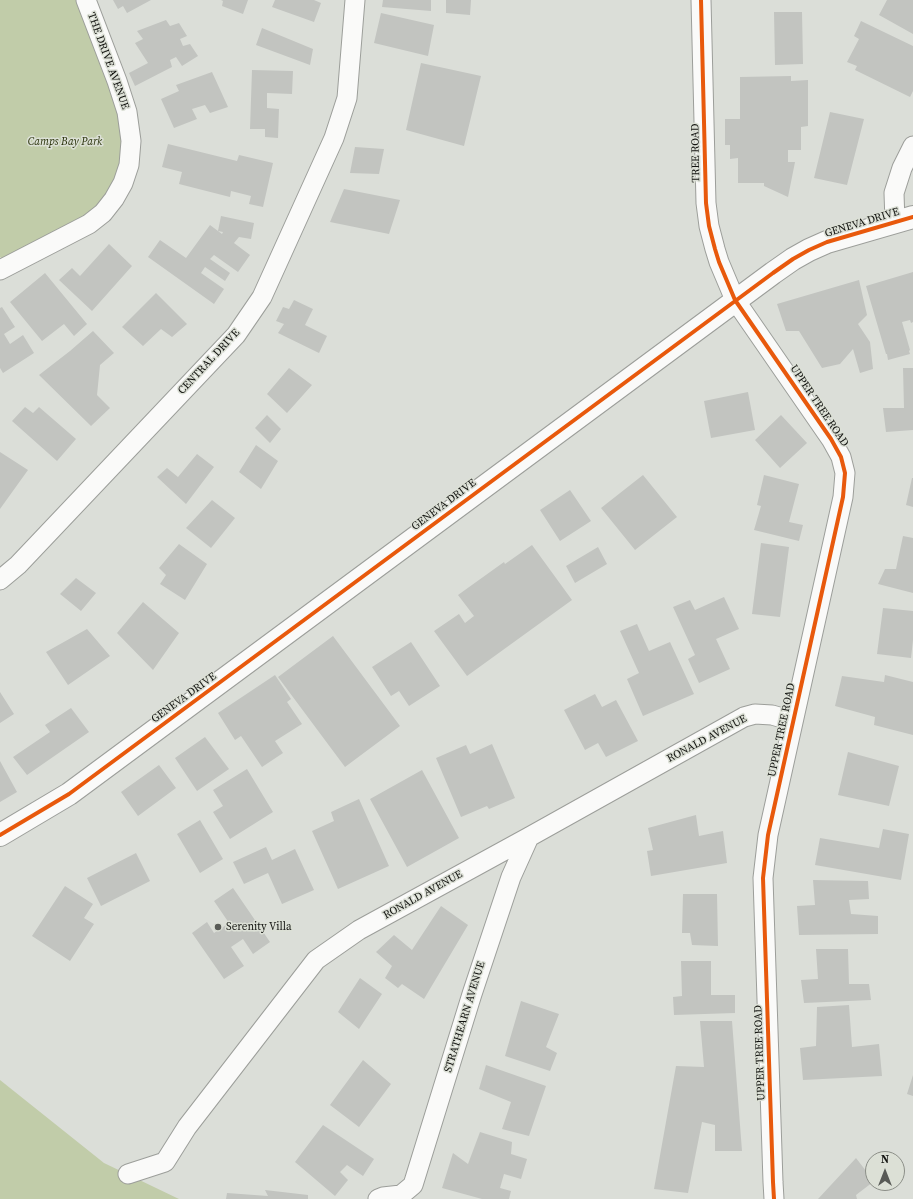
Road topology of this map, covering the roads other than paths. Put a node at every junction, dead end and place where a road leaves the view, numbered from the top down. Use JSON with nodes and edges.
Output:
{"nodes":[{"id":1,"x":86,"y":0,"type":"edge"},
{"id":2,"x":355,"y":0,"type":"edge"},
{"id":3,"x":701,"y":0,"type":"edge"},
{"id":4,"x":913,"y":146,"type":"edge"},
{"id":5,"x":904,"y":220,"type":"edge"},
{"id":6,"x":0,"y":270,"type":"edge"},
{"id":7,"x":735,"y":300,"type":"junction"},
{"id":8,"x":0,"y":580,"type":"edge"},
{"id":9,"x":793,"y":721,"type":"junction"},
{"id":10,"x":0,"y":835,"type":"edge"},
{"id":11,"x":529,"y":837,"type":"junction"},
{"id":12,"x":128,"y":1174,"type":"dead end"},
{"id":13,"x":402,"y":1197,"type":"edge"},
{"id":14,"x":378,"y":1199,"type":"edge"},
{"id":15,"x":774,"y":1199,"type":"edge"}],
"edges":[{"from":1,"to":6,"type":"street","name":"THE DRIVE AVENUE"},
{"from":2,"to":8,"type":"street","name":"CENTRAL DRIVE"},
{"from":3,"to":7,"type":"street","name":"TREE ROAD"},
{"from":4,"to":5,"type":"street"},
{"from":5,"to":7,"type":"street","name":"GENEVA DRIVE"},
{"from":7,"to":9,"type":"street","name":"UPPER TREE ROAD"},
{"from":7,"to":10,"type":"street","name":"GENEVA DRIVE"},
{"from":9,"to":11,"type":"street","name":"RONALD AVENUE"},
{"from":9,"to":15,"type":"street","name":"UPPER TREE ROAD"},
{"from":11,"to":12,"type":"street","name":"RONALD AVENUE"},
{"from":11,"to":13,"type":"street","name":"STRATHEARN AVENUE"},
{"from":13,"to":14,"type":"street","name":"STRATHEARN AVENUE"}]}
